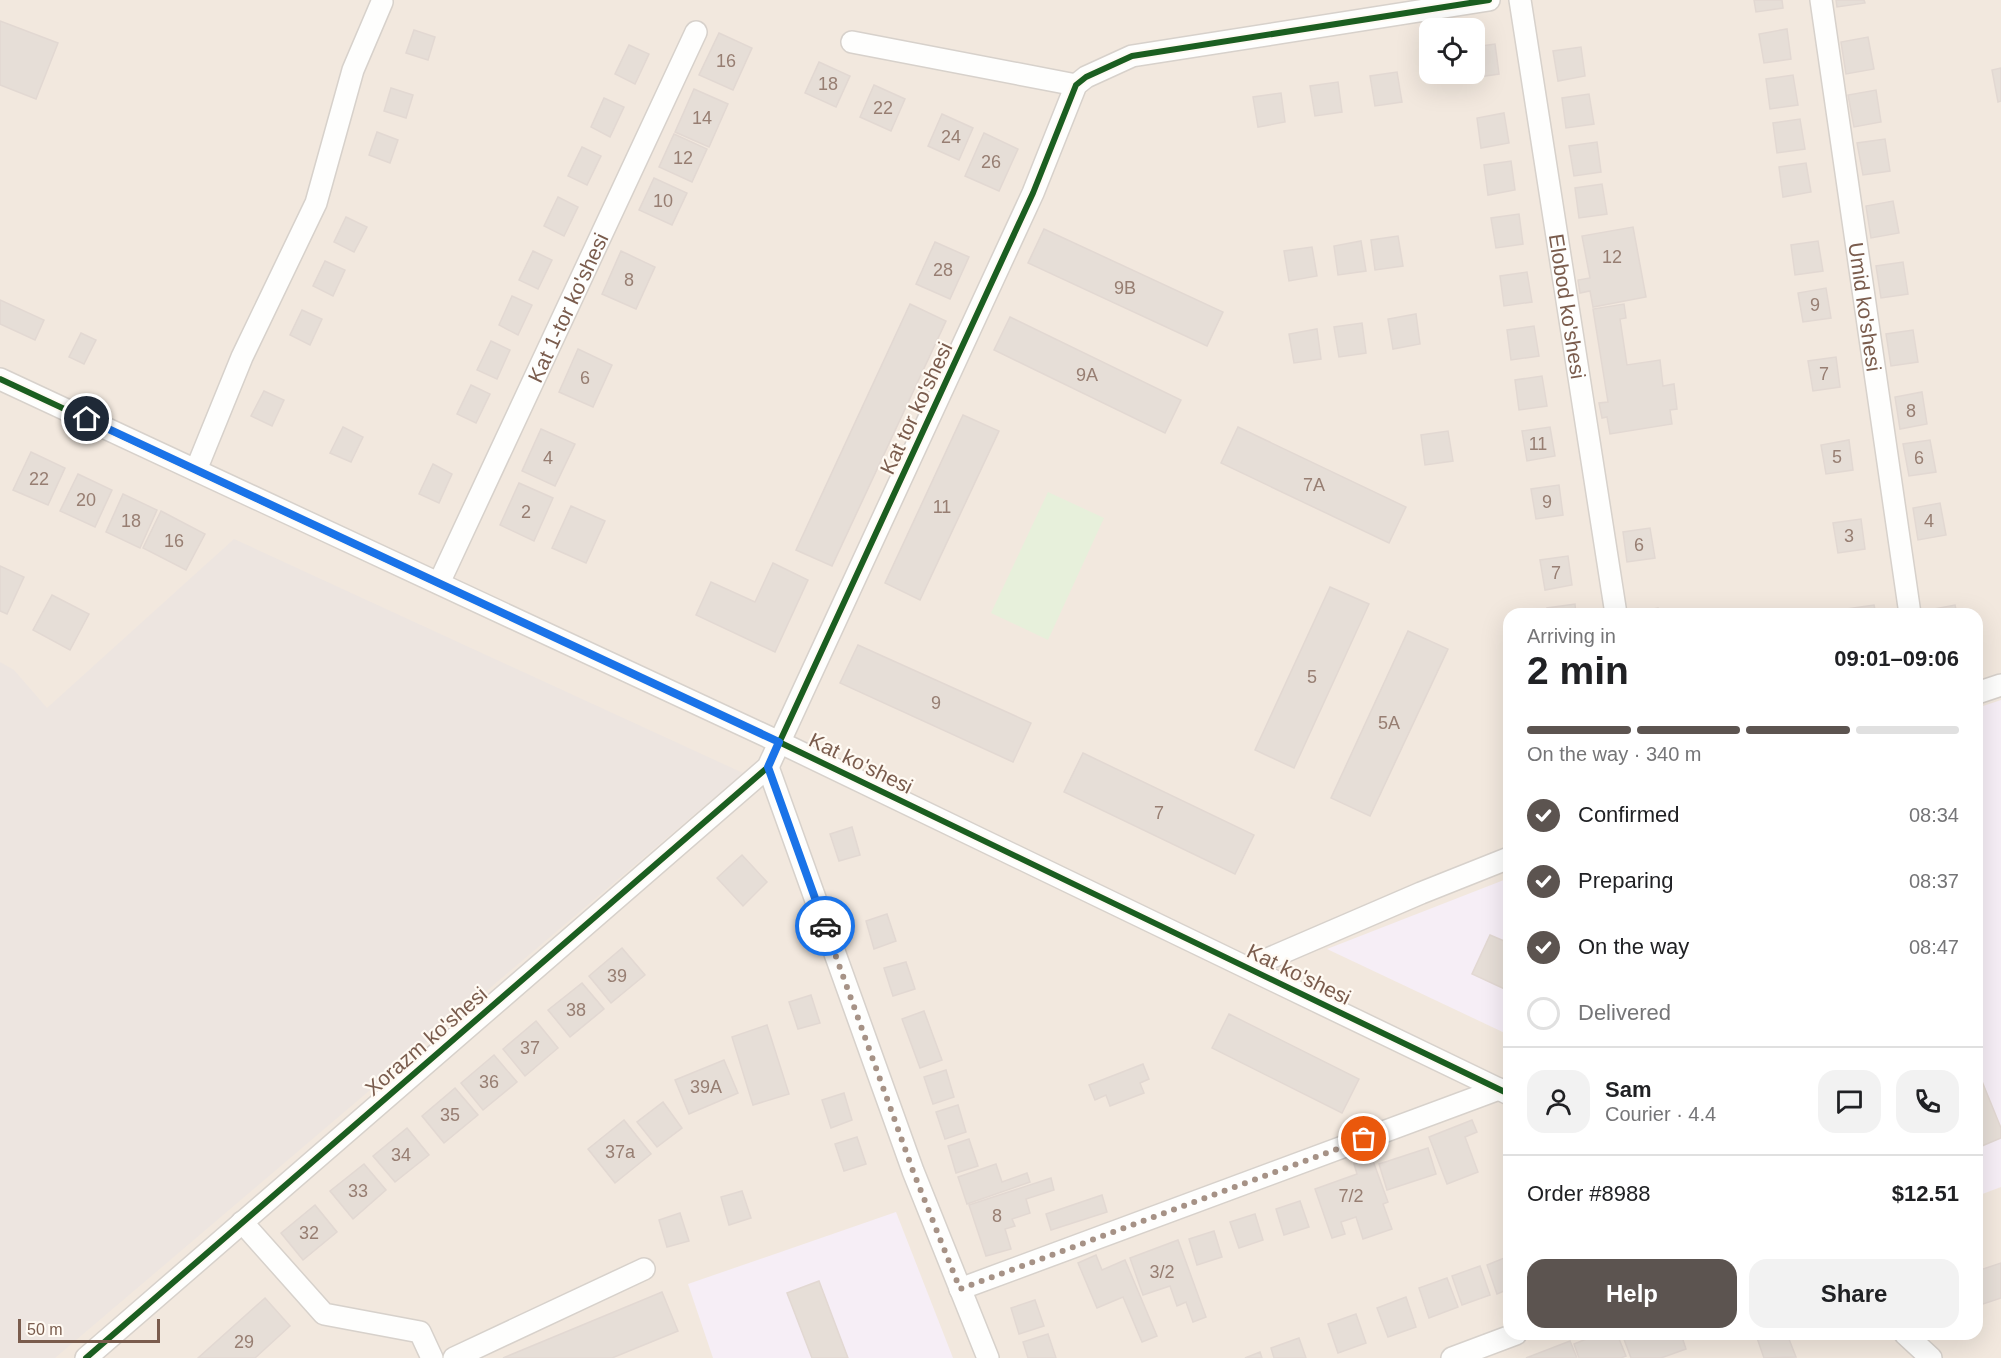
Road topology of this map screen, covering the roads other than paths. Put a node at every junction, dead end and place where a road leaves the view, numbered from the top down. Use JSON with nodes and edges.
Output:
{"nodes":[{"id":1,"x":1490,"y":0,"type":"edge"},
{"id":2,"x":1520,"y":0,"type":"edge"},
{"id":3,"x":1821,"y":0,"type":"edge"},
{"id":4,"x":382,"y":2,"type":"dead end"},
{"id":5,"x":696,"y":32,"type":"dead end"},
{"id":6,"x":852,"y":42,"type":"dead end"},
{"id":7,"x":1076,"y":85,"type":"junction"},
{"id":8,"x":0,"y":379,"type":"edge"},
{"id":9,"x":196,"y":470,"type":"junction"},
{"id":10,"x":438,"y":583,"type":"junction"},
{"id":11,"x":1615,"y":608,"type":"edge"},
{"id":12,"x":1909,"y":608,"type":"edge"},
{"id":13,"x":2001,"y":685,"type":"edge"},
{"id":14,"x":1983,"y":691,"type":"edge"},
{"id":15,"x":779,"y":742,"type":"junction"},
{"id":16,"x":768,"y":767,"type":"junction"},
{"id":17,"x":1503,"y":860,"type":"edge"},
{"id":18,"x":1249,"y":968,"type":"junction"},
{"id":19,"x":1503,"y":1092,"type":"edge"},
{"id":20,"x":1503,"y":1092,"type":"edge"},
{"id":21,"x":242,"y":1222,"type":"junction"},
{"id":22,"x":644,"y":1269,"type":"dead end"},
{"id":23,"x":960,"y":1289,"type":"junction"},
{"id":24,"x":1503,"y":1339,"type":"edge"},
{"id":25,"x":1912,"y":1340,"type":"edge"},
{"id":26,"x":86,"y":1358,"type":"edge"},
{"id":27,"x":432,"y":1358,"type":"edge"},
{"id":28,"x":453,"y":1358,"type":"edge"},
{"id":29,"x":988,"y":1358,"type":"edge"},
{"id":30,"x":1452,"y":1358,"type":"edge"},
{"id":31,"x":1931,"y":1358,"type":"edge"}],
"edges":[{"from":1,"to":7,"type":"street"},
{"from":2,"to":11,"type":"street","name":"Elobod ko'shesi"},
{"from":3,"to":12,"type":"street","name":"Umid ko'shesi"},
{"from":4,"to":9,"type":"street"},
{"from":5,"to":10,"type":"street","name":"Kat 1-tor ko'shesi"},
{"from":6,"to":7,"type":"street"},
{"from":7,"to":15,"type":"street","name":"Kat tor ko'shesi"},
{"from":8,"to":9,"type":"street","name":"Kat ko'shesi"},
{"from":9,"to":10,"type":"street","name":"Kat ko'shesi"},
{"from":10,"to":15,"type":"street","name":"Kat ko'shesi"},
{"from":13,"to":14,"type":"street"},
{"from":15,"to":16,"type":"street","name":"Xorazm ko'shesi"},
{"from":15,"to":18,"type":"street","name":"Kat ko'shesi"},
{"from":16,"to":21,"type":"street","name":"Xorazm ko'shesi"},
{"from":16,"to":23,"type":"street"},
{"from":17,"to":18,"type":"street"},
{"from":18,"to":19,"type":"street","name":"Kat ko'shesi"},
{"from":20,"to":23,"type":"street"},
{"from":21,"to":26,"type":"street","name":"Xorazm ko'shesi"},
{"from":21,"to":27,"type":"street"},
{"from":22,"to":28,"type":"street"},
{"from":23,"to":29,"type":"street"},
{"from":24,"to":30,"type":"street"},
{"from":25,"to":31,"type":"street"}]}
